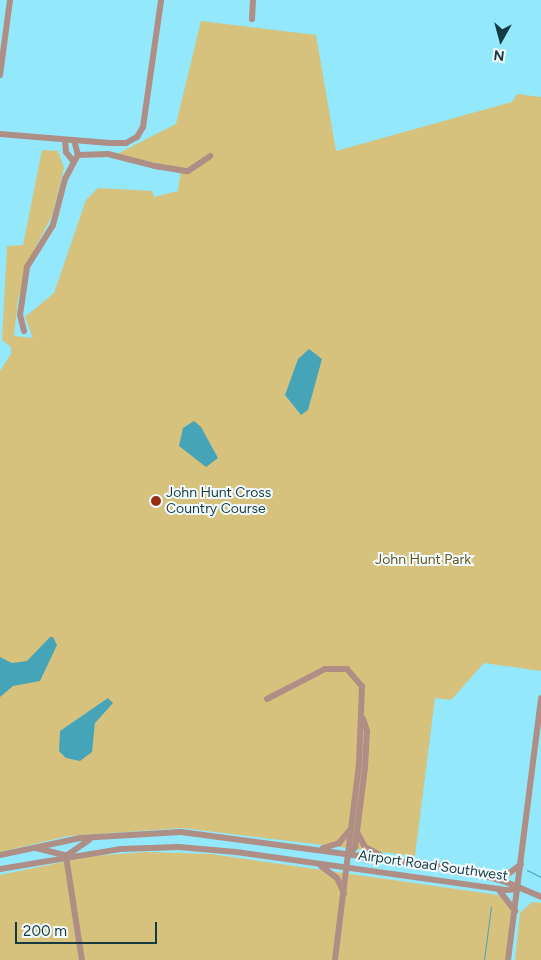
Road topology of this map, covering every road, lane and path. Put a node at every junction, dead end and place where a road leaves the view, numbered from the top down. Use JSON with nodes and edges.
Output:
{"nodes":[{"id":1,"x":10,"y":0,"type":"edge"},
{"id":2,"x":161,"y":0,"type":"edge"},
{"id":3,"x":253,"y":0,"type":"edge"},
{"id":4,"x":252,"y":19,"type":"dead end"},
{"id":5,"x":0,"y":74,"type":"edge"},
{"id":6,"x":0,"y":134,"type":"edge"},
{"id":7,"x":65,"y":140,"type":"junction"},
{"id":8,"x":74,"y":140,"type":"junction"},
{"id":9,"x":78,"y":155,"type":"junction"},
{"id":10,"x":210,"y":156,"type":"dead end"},
{"id":11,"x":73,"y":161,"type":"junction"},
{"id":12,"x":24,"y":331,"type":"dead end"},
{"id":13,"x":541,"y":698,"type":"edge"},
{"id":14,"x":267,"y":699,"type":"dead end"},
{"id":15,"x":354,"y":828,"type":"junction"},
{"id":16,"x":97,"y":837,"type":"junction"},
{"id":17,"x":26,"y":847,"type":"junction"},
{"id":18,"x":314,"y":849,"type":"junction"},
{"id":19,"x":0,"y":855,"type":"edge"},
{"id":20,"x":66,"y":856,"type":"junction"},
{"id":21,"x":391,"y":859,"type":"junction"},
{"id":22,"x":349,"y":861,"type":"junction"},
{"id":23,"x":312,"y":862,"type":"junction"},
{"id":24,"x":521,"y":864,"type":"junction"},
{"id":25,"x":0,"y":869,"type":"edge"},
{"id":26,"x":500,"y":880,"type":"junction"},
{"id":27,"x":498,"y":889,"type":"junction"},
{"id":28,"x":518,"y":889,"type":"junction"},
{"id":29,"x":344,"y":894,"type":"junction"},
{"id":30,"x":541,"y":897,"type":"edge"},
{"id":31,"x":515,"y":911,"type":"junction"},
{"id":32,"x":82,"y":960,"type":"edge"},
{"id":33,"x":335,"y":960,"type":"edge"},
{"id":34,"x":508,"y":960,"type":"edge"}],
"edges":[{"from":1,"to":5,"type":"street"},
{"from":2,"to":8,"type":"street"},
{"from":3,"to":4,"type":"street"},
{"from":6,"to":7,"type":"street"},
{"from":7,"to":8,"type":"street"},
{"from":7,"to":11,"type":"street"},
{"from":8,"to":9,"type":"street"},
{"from":9,"to":10,"type":"street"},
{"from":9,"to":11,"type":"street"},
{"from":11,"to":12,"type":"street"},
{"from":13,"to":24,"type":"street"},
{"from":14,"to":15,"type":"street"},
{"from":15,"to":18,"type":"street"},
{"from":15,"to":21,"type":"street"},
{"from":15,"to":22,"type":"street"},
{"from":16,"to":17,"type":"street","name":"Airport Road Southwest"},
{"from":16,"to":18,"type":"street","name":"Airport Road Southwest"},
{"from":16,"to":20,"type":"street"},
{"from":17,"to":19,"type":"street","name":"Airport Road Southwest"},
{"from":17,"to":20,"type":"street"},
{"from":18,"to":22,"type":"street","name":"Airport Road Southwest"},
{"from":20,"to":23,"type":"street","name":"Airport Road Southwest"},
{"from":20,"to":25,"type":"street","name":"Airport Road Southwest"},
{"from":20,"to":32,"type":"street"},
{"from":21,"to":22,"type":"street","name":"Airport Road Southwest"},
{"from":21,"to":26,"type":"street","name":"Airport Road Southwest"},
{"from":22,"to":23,"type":"street","name":"Airport Road Southwest"},
{"from":22,"to":27,"type":"street","name":"Airport Road Southwest"},
{"from":22,"to":29,"type":"street"},
{"from":23,"to":29,"type":"street"},
{"from":24,"to":26,"type":"street"},
{"from":24,"to":28,"type":"street"},
{"from":26,"to":28,"type":"street","name":"Airport Road Southwest"},
{"from":27,"to":28,"type":"street","name":"Airport Road Southwest"},
{"from":27,"to":31,"type":"street"},
{"from":28,"to":30,"type":"street"},
{"from":28,"to":31,"type":"street"},
{"from":29,"to":33,"type":"street"},
{"from":31,"to":34,"type":"street"}]}
